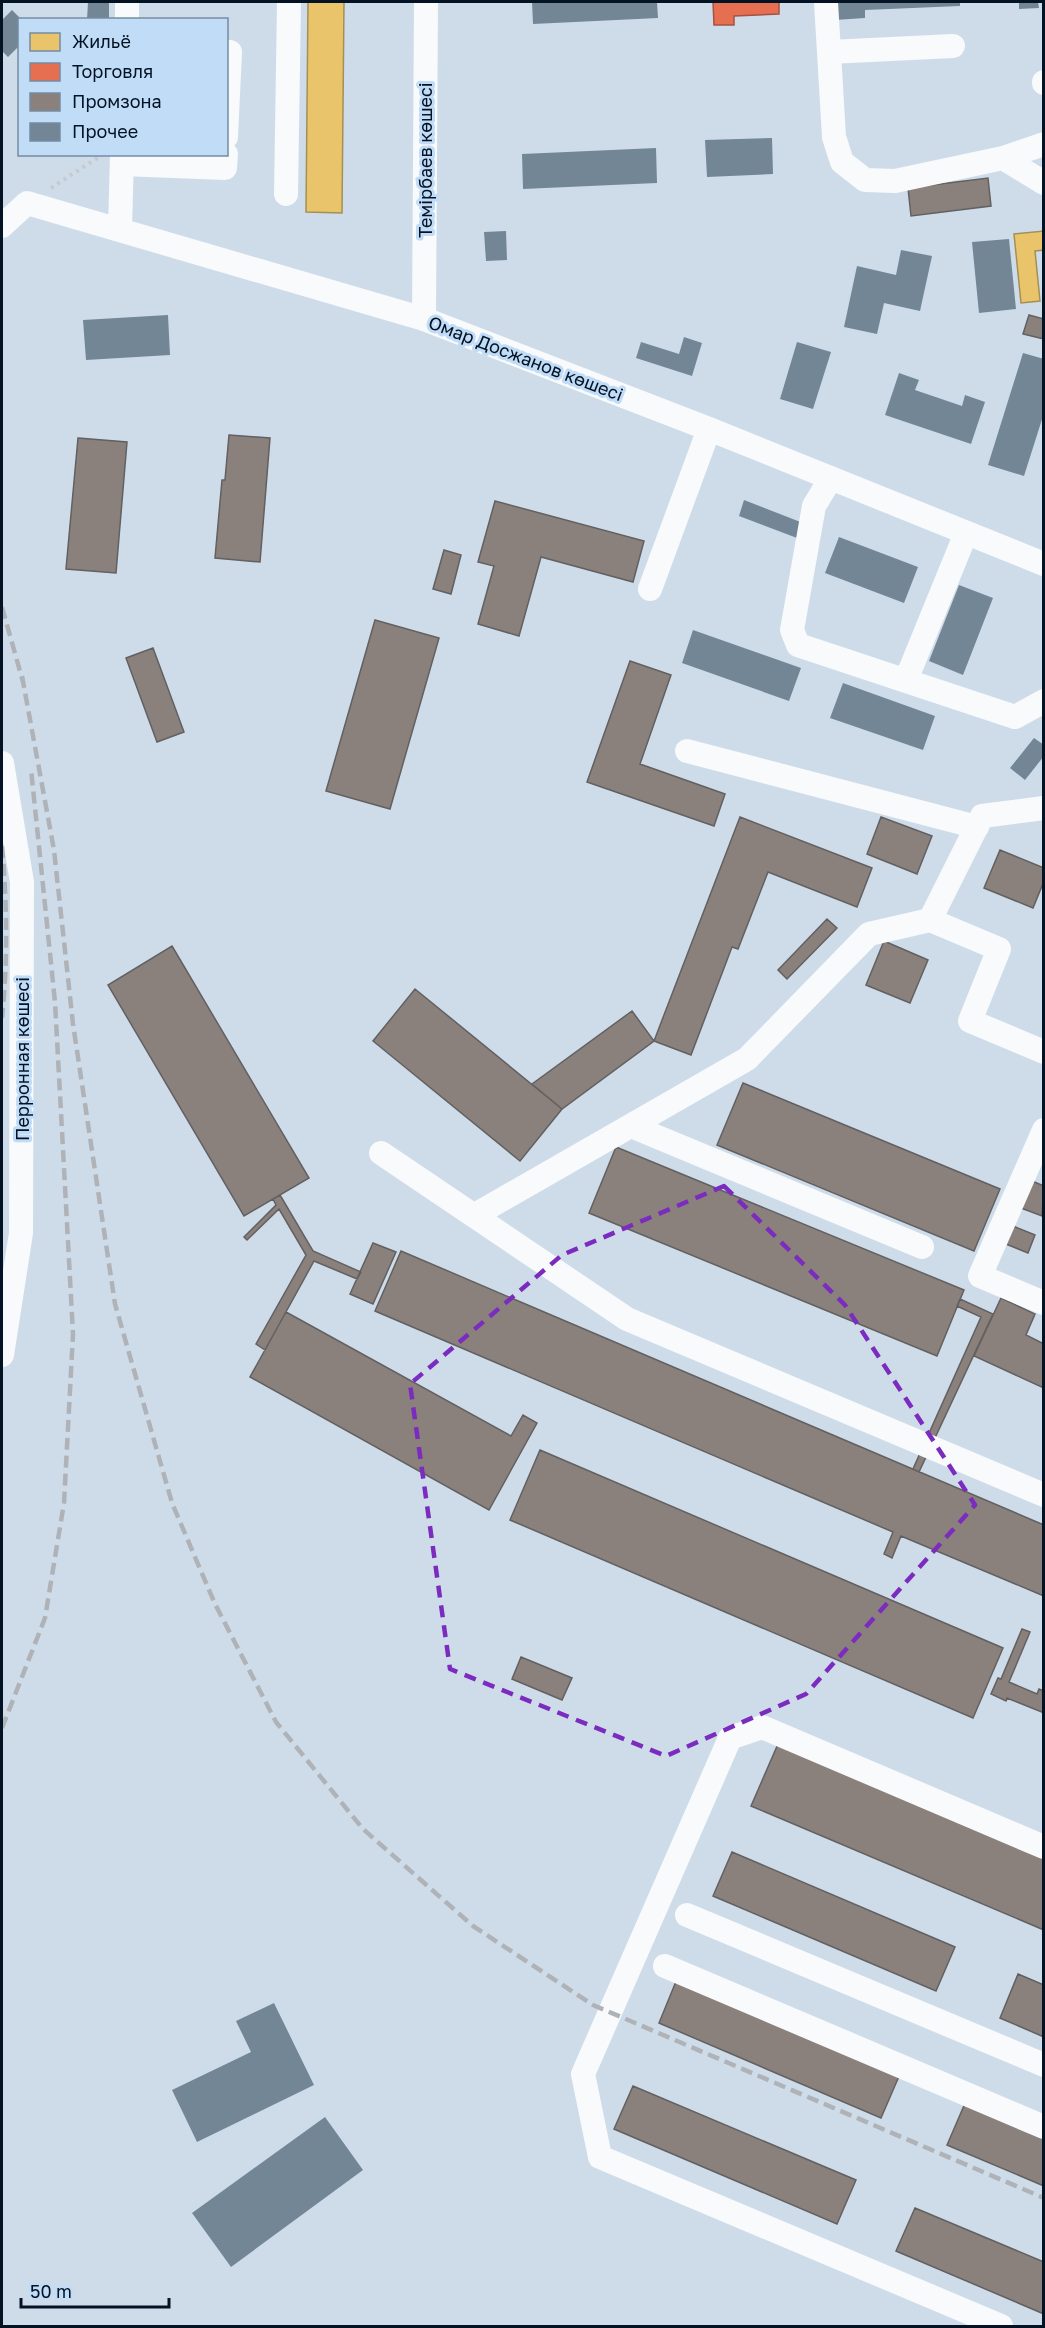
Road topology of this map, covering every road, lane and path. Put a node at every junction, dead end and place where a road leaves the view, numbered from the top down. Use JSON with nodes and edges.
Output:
{"nodes":[{"id":1,"x":128,"y":2,"type":"edge"},
{"id":2,"x":289,"y":2,"type":"edge"},
{"id":3,"x":426,"y":2,"type":"edge"},
{"id":4,"x":826,"y":2,"type":"edge"},
{"id":5,"x":127,"y":18,"type":"edge"},
{"id":6,"x":952,"y":46,"type":"dead end"},
{"id":7,"x":228,"y":52,"type":"edge"},
{"id":8,"x":829,"y":52,"type":"junction"},
{"id":9,"x":228,"y":94,"type":"edge"},
{"id":10,"x":1044,"y":144,"type":"edge"},
{"id":11,"x":226,"y":156,"type":"edge"},
{"id":12,"x":116,"y":158,"type":"edge"},
{"id":13,"x":1003,"y":158,"type":"junction"},
{"id":14,"x":1044,"y":183,"type":"edge"},
{"id":15,"x":286,"y":194,"type":"dead end"},
{"id":16,"x":27,"y":204,"type":"junction"},
{"id":17,"x":2,"y":226,"type":"edge"},
{"id":18,"x":120,"y":230,"type":"junction"},
{"id":19,"x":424,"y":319,"type":"junction"},
{"id":20,"x":709,"y":429,"type":"junction"},
{"id":21,"x":831,"y":478,"type":"junction"},
{"id":22,"x":966,"y":533,"type":"junction"},
{"id":23,"x":1044,"y":564,"type":"edge"},
{"id":24,"x":650,"y":589,"type":"dead end"},
{"id":25,"x":906,"y":680,"type":"junction"},
{"id":26,"x":1044,"y":701,"type":"edge"},
{"id":27,"x":687,"y":751,"type":"dead end"},
{"id":28,"x":2,"y":763,"type":"edge"},
{"id":29,"x":1044,"y":808,"type":"edge"},
{"id":30,"x":977,"y":827,"type":"junction"},
{"id":31,"x":930,"y":920,"type":"junction"},
{"id":32,"x":1044,"y":1052,"type":"edge"},
{"id":33,"x":631,"y":1126,"type":"junction"},
{"id":34,"x":1044,"y":1130,"type":"edge"},
{"id":35,"x":381,"y":1154,"type":"dead end"},
{"id":36,"x":475,"y":1215,"type":"junction"},
{"id":37,"x":922,"y":1247,"type":"dead end"},
{"id":38,"x":1044,"y":1303,"type":"edge"},
{"id":39,"x":2,"y":1355,"type":"edge"},
{"id":40,"x":1044,"y":1495,"type":"edge"},
{"id":41,"x":1044,"y":1847,"type":"edge"},
{"id":42,"x":687,"y":1915,"type":"dead end"},
{"id":43,"x":665,"y":1966,"type":"dead end"},
{"id":44,"x":1044,"y":2065,"type":"edge"},
{"id":45,"x":1044,"y":2127,"type":"edge"},
{"id":46,"x":1001,"y":2326,"type":"edge"}],
"edges":[{"from":1,"to":5,"type":"street"},
{"from":2,"to":15,"type":"street"},
{"from":3,"to":19,"type":"street","name":"Темірбаев көшесі"},
{"from":4,"to":8,"type":"street"},
{"from":6,"to":8,"type":"street"},
{"from":7,"to":9,"type":"street"},
{"from":8,"to":13,"type":"street"},
{"from":10,"to":13,"type":"street"},
{"from":11,"to":12,"type":"street"},
{"from":12,"to":16,"type":"path"},
{"from":12,"to":18,"type":"street"},
{"from":13,"to":14,"type":"street"},
{"from":16,"to":17,"type":"street"},
{"from":16,"to":18,"type":"street","name":"Омар Досжанов көшесі"},
{"from":18,"to":19,"type":"street","name":"Омар Досжанов көшесі"},
{"from":19,"to":20,"type":"street","name":"Омар Досжанов көшесі"},
{"from":20,"to":21,"type":"street","name":"Омар Досжанов көшесі"},
{"from":20,"to":24,"type":"street"},
{"from":21,"to":22,"type":"street","name":"Омар Досжанов көшесі"},
{"from":21,"to":25,"type":"street"},
{"from":22,"to":23,"type":"street","name":"Омар Досжанов көшесі"},
{"from":22,"to":25,"type":"street"},
{"from":25,"to":26,"type":"street"},
{"from":27,"to":30,"type":"street"},
{"from":28,"to":39,"type":"street","name":"Перронная көшесі"},
{"from":29,"to":30,"type":"street"},
{"from":30,"to":31,"type":"street"},
{"from":31,"to":32,"type":"street"},
{"from":31,"to":33,"type":"street"},
{"from":33,"to":36,"type":"street"},
{"from":33,"to":37,"type":"street"},
{"from":34,"to":38,"type":"street"},
{"from":35,"to":36,"type":"street"},
{"from":36,"to":40,"type":"street"},
{"from":41,"to":46,"type":"street"},
{"from":42,"to":44,"type":"street"},
{"from":43,"to":45,"type":"street"}]}
